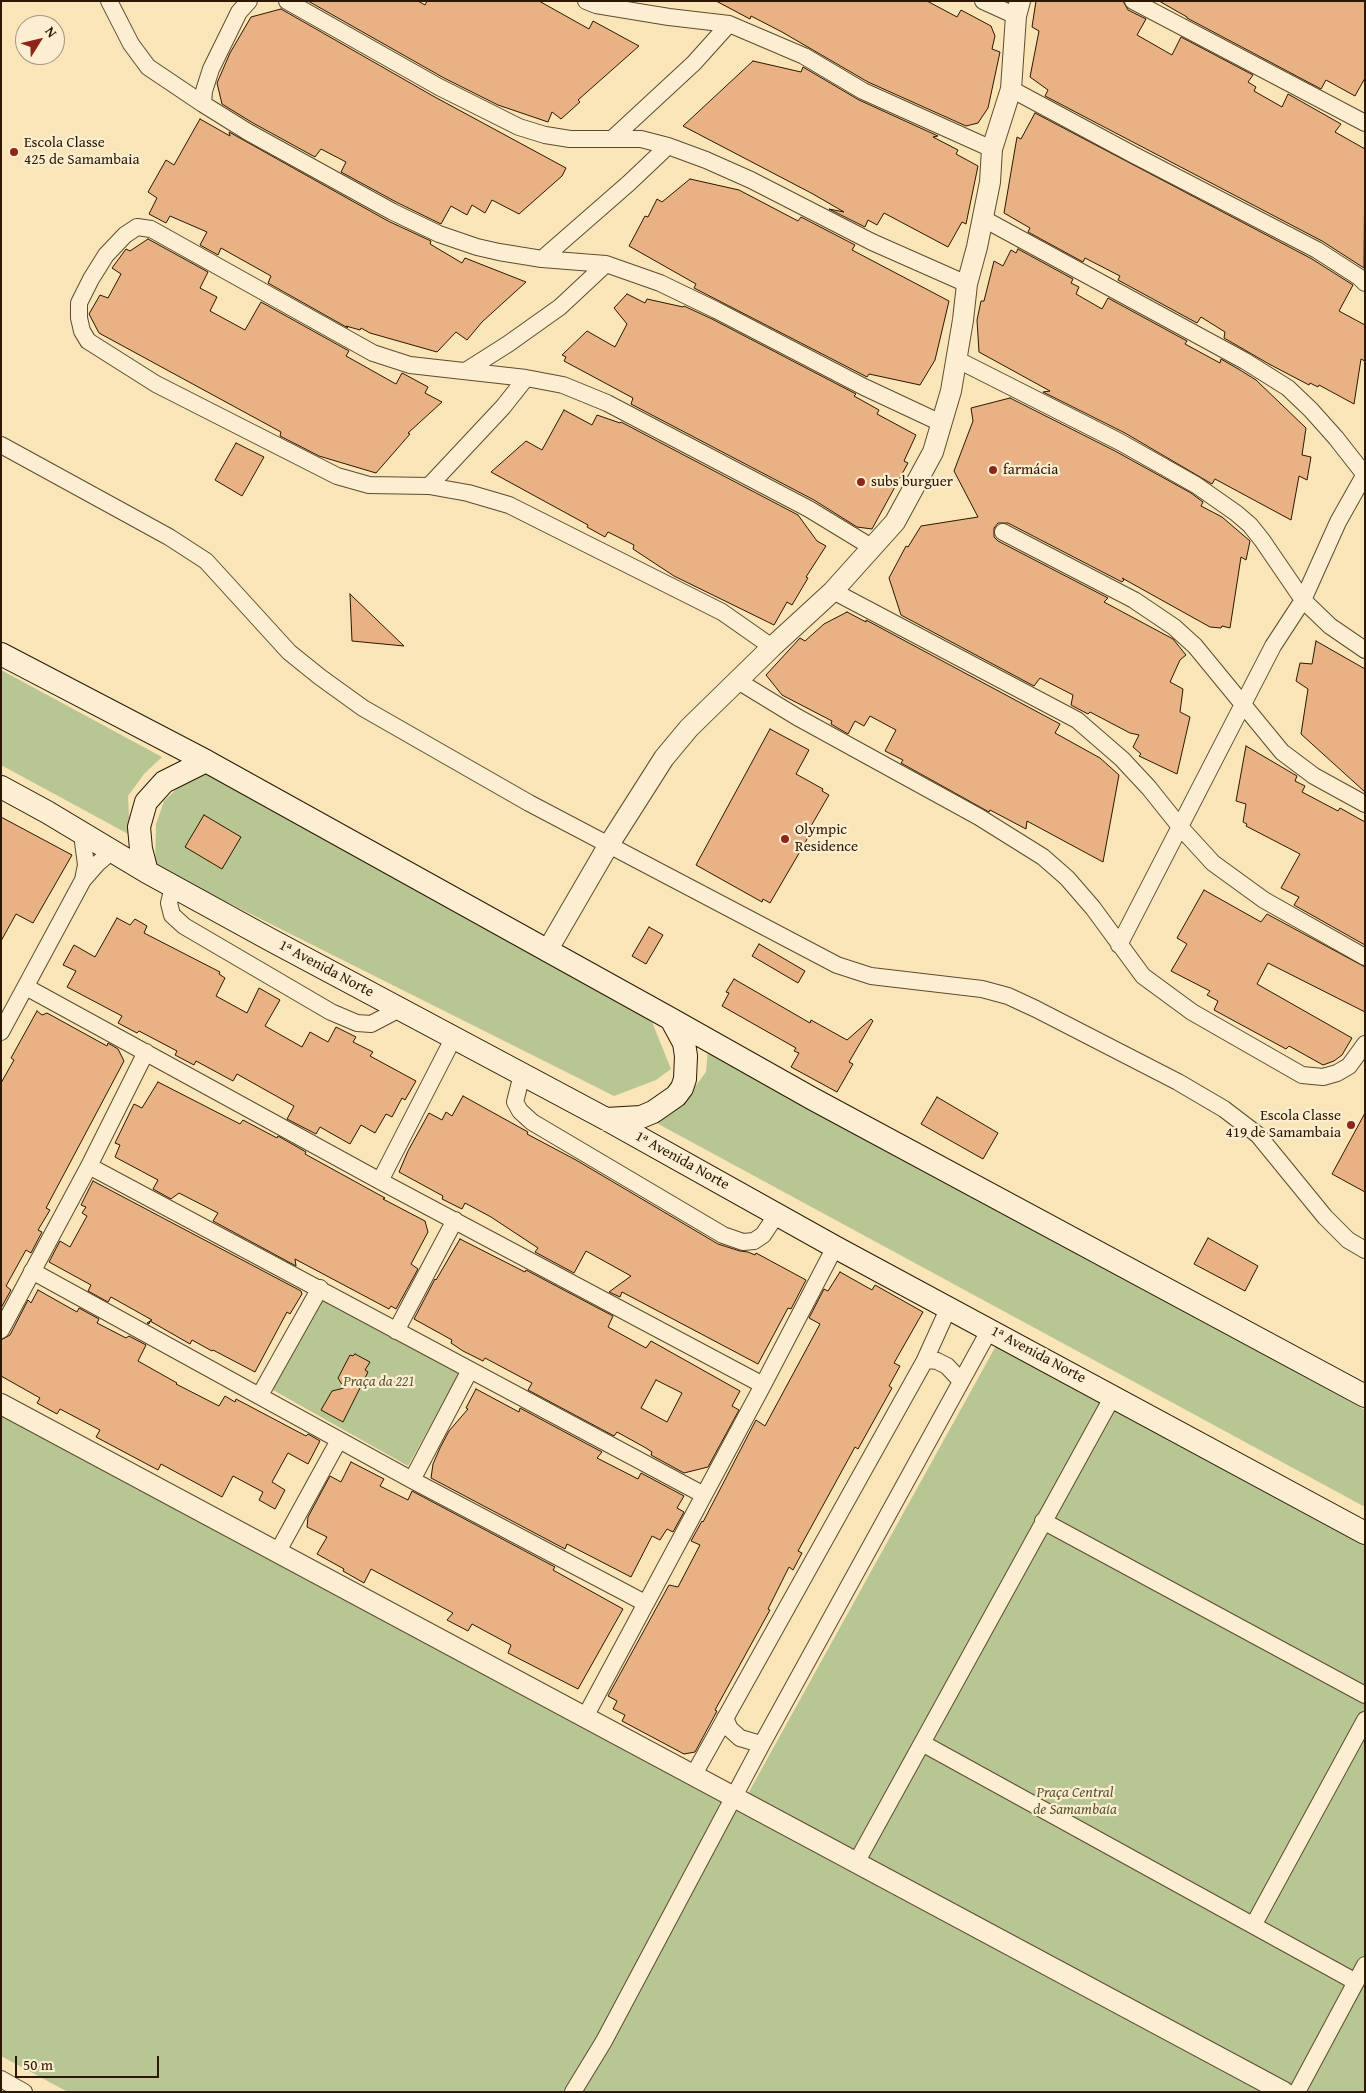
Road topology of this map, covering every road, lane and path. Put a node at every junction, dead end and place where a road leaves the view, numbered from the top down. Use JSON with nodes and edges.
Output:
{"nodes":[{"id":1,"x":109,"y":1,"type":"edge"},
{"id":2,"x":249,"y":1,"type":"edge"},
{"id":3,"x":287,"y":1,"type":"edge"},
{"id":4,"x":586,"y":1,"type":"edge"},
{"id":5,"x":983,"y":1,"type":"edge"},
{"id":6,"x":1133,"y":1,"type":"edge"},
{"id":7,"x":1018,"y":9,"type":"edge"},
{"id":8,"x":729,"y":24,"type":"junction"},
{"id":9,"x":1011,"y":89,"type":"junction"},
{"id":10,"x":202,"y":104,"type":"junction"},
{"id":11,"x":1365,"y":124,"type":"edge"},
{"id":12,"x":613,"y":138,"type":"junction"},
{"id":13,"x":668,"y":146,"type":"junction"},
{"id":14,"x":992,"y":149,"type":"junction"},
{"id":15,"x":982,"y":218,"type":"junction"},
{"id":16,"x":542,"y":259,"type":"junction"},
{"id":17,"x":606,"y":264,"type":"junction"},
{"id":18,"x":1365,"y":283,"type":"edge"},
{"id":19,"x":967,"y":284,"type":"junction"},
{"id":20,"x":956,"y":359,"type":"junction"},
{"id":21,"x":467,"y":370,"type":"junction"},
{"id":22,"x":526,"y":378,"type":"junction"},
{"id":23,"x":941,"y":423,"type":"junction"},
{"id":24,"x":1,"y":445,"type":"edge"},
{"id":25,"x":1365,"y":475,"type":"edge"},
{"id":26,"x":429,"y":486,"type":"junction"},
{"id":27,"x":1004,"y":532,"type":"dead end"},
{"id":28,"x":873,"y":548,"type":"junction"},
{"id":29,"x":833,"y":591,"type":"junction"},
{"id":30,"x":1303,"y":600,"type":"junction"},
{"id":31,"x":772,"y":647,"type":"junction"},
{"id":32,"x":1365,"y":650,"type":"edge"},
{"id":33,"x":1,"y":654,"type":"edge"},
{"id":34,"x":738,"y":681,"type":"junction"},
{"id":35,"x":1243,"y":703,"type":"junction"},
{"id":36,"x":206,"y":761,"type":"junction"},
{"id":37,"x":1,"y":787,"type":"edge"},
{"id":38,"x":1365,"y":804,"type":"edge"},
{"id":39,"x":1181,"y":828,"type":"junction"},
{"id":40,"x":82,"y":834,"type":"junction"},
{"id":41,"x":608,"y":846,"type":"junction"},
{"id":42,"x":112,"y":852,"type":"junction"},
{"id":43,"x":146,"y":872,"type":"junction"},
{"id":44,"x":83,"y":880,"type":"junction"},
{"id":45,"x":173,"y":887,"type":"junction"},
{"id":46,"x":1119,"y":944,"type":"junction"},
{"id":47,"x":547,"y":951,"type":"junction"},
{"id":48,"x":1365,"y":956,"type":"edge"},
{"id":49,"x":26,"y":986,"type":"junction"},
{"id":50,"x":394,"y":1006,"type":"junction"},
{"id":51,"x":672,"y":1019,"type":"junction"},
{"id":52,"x":1,"y":1032,"type":"edge"},
{"id":53,"x":454,"y":1037,"type":"junction"},
{"id":54,"x":1365,"y":1044,"type":"edge"},
{"id":55,"x":146,"y":1052,"type":"junction"},
{"id":56,"x":522,"y":1074,"type":"junction"},
{"id":57,"x":606,"y":1119,"type":"junction"},
{"id":58,"x":89,"y":1166,"type":"junction"},
{"id":59,"x":380,"y":1181,"type":"junction"},
{"id":60,"x":777,"y":1214,"type":"junction"},
{"id":61,"x":455,"y":1220,"type":"junction"},
{"id":62,"x":835,"y":1247,"type":"junction"},
{"id":63,"x":1365,"y":1250,"type":"edge"},
{"id":64,"x":32,"y":1271,"type":"junction"},
{"id":65,"x":320,"y":1288,"type":"junction"},
{"id":66,"x":949,"y":1308,"type":"junction"},
{"id":67,"x":990,"y":1329,"type":"junction"},
{"id":68,"x":1,"y":1330,"type":"edge"},
{"id":69,"x":396,"y":1331,"type":"junction"},
{"id":70,"x":924,"y":1362,"type":"junction"},
{"id":71,"x":470,"y":1370,"type":"junction"},
{"id":72,"x":961,"y":1381,"type":"junction"},
{"id":73,"x":763,"y":1385,"type":"junction"},
{"id":74,"x":260,"y":1395,"type":"junction"},
{"id":75,"x":1113,"y":1396,"type":"junction"},
{"id":76,"x":1365,"y":1396,"type":"edge"},
{"id":77,"x":1,"y":1404,"type":"edge"},
{"id":78,"x":339,"y":1440,"type":"junction"},
{"id":79,"x":412,"y":1480,"type":"junction"},
{"id":80,"x":704,"y":1495,"type":"junction"},
{"id":81,"x":1043,"y":1521,"type":"junction"},
{"id":82,"x":1365,"y":1533,"type":"edge"},
{"id":83,"x":277,"y":1553,"type":"junction"},
{"id":84,"x":645,"y":1603,"type":"junction"},
{"id":85,"x":1365,"y":1695,"type":"edge"},
{"id":86,"x":585,"y":1717,"type":"junction"},
{"id":87,"x":725,"y":1718,"type":"junction"},
{"id":88,"x":1365,"y":1720,"type":"edge"},
{"id":89,"x":763,"y":1742,"type":"junction"},
{"id":90,"x":922,"y":1743,"type":"junction"},
{"id":91,"x":694,"y":1776,"type":"junction"},
{"id":92,"x":734,"y":1798,"type":"junction"},
{"id":93,"x":856,"y":1862,"type":"junction"},
{"id":94,"x":1254,"y":1924,"type":"junction"},
{"id":95,"x":1365,"y":1965,"type":"edge"},
{"id":96,"x":1356,"y":1982,"type":"junction"},
{"id":97,"x":1,"y":2080,"type":"edge"},
{"id":98,"x":24,"y":2092,"type":"edge"},
{"id":99,"x":573,"y":2092,"type":"edge"},
{"id":100,"x":1284,"y":2092,"type":"edge"},
{"id":101,"x":1297,"y":2092,"type":"edge"}],
"edges":[{"from":1,"to":10,"type":"street"},
{"from":2,"to":10,"type":"street"},
{"from":3,"to":12,"type":"street"},
{"from":4,"to":8,"type":"street"},
{"from":5,"to":7,"type":"street"},
{"from":6,"to":11,"type":"street"},
{"from":7,"to":9,"type":"street"},
{"from":8,"to":12,"type":"street"},
{"from":8,"to":14,"type":"street"},
{"from":9,"to":14,"type":"street"},
{"from":9,"to":18,"type":"street"},
{"from":10,"to":16,"type":"street"},
{"from":12,"to":13,"type":"street"},
{"from":13,"to":16,"type":"street"},
{"from":13,"to":19,"type":"street"},
{"from":14,"to":15,"type":"street"},
{"from":15,"to":19,"type":"street"},
{"from":15,"to":25,"type":"street"},
{"from":16,"to":17,"type":"street"},
{"from":17,"to":21,"type":"street"},
{"from":17,"to":23,"type":"street"},
{"from":19,"to":20,"type":"street"},
{"from":20,"to":23,"type":"street"},
{"from":20,"to":30,"type":"street"},
{"from":21,"to":22,"type":"street"},
{"from":21,"to":26,"type":"street"},
{"from":22,"to":26,"type":"street"},
{"from":22,"to":28,"type":"street"},
{"from":23,"to":28,"type":"street"},
{"from":24,"to":41,"type":"street"},
{"from":25,"to":30,"type":"street"},
{"from":26,"to":31,"type":"street"},
{"from":27,"to":35,"type":"street"},
{"from":28,"to":29,"type":"street"},
{"from":29,"to":31,"type":"street"},
{"from":29,"to":39,"type":"street"},
{"from":30,"to":32,"type":"street"},
{"from":30,"to":35,"type":"street"},
{"from":31,"to":34,"type":"street"},
{"from":33,"to":36,"type":"main road"},
{"from":34,"to":41,"type":"street"},
{"from":34,"to":46,"type":"street"},
{"from":35,"to":38,"type":"street"},
{"from":35,"to":39,"type":"street"},
{"from":36,"to":43,"type":"main road"},
{"from":36,"to":47,"type":"main road"},
{"from":37,"to":40,"type":"main road","name":"1ᵃ Avenida Norte"},
{"from":39,"to":46,"type":"street"},
{"from":39,"to":48,"type":"street"},
{"from":40,"to":42,"type":"main road","name":"1ᵃ Avenida Norte"},
{"from":40,"to":44,"type":"street"},
{"from":41,"to":47,"type":"street"},
{"from":41,"to":63,"type":"street"},
{"from":42,"to":43,"type":"main road","name":"1ᵃ Avenida Norte"},
{"from":42,"to":44,"type":"street"},
{"from":43,"to":45,"type":"main road","name":"1ᵃ Avenida Norte"},
{"from":44,"to":49,"type":"street"},
{"from":45,"to":50,"type":"main road","name":"1ᵃ Avenida Norte"},
{"from":45,"to":50,"type":"street"},
{"from":46,"to":54,"type":"street"},
{"from":47,"to":51,"type":"main road"},
{"from":49,"to":52,"type":"street"},
{"from":49,"to":55,"type":"street"},
{"from":50,"to":53,"type":"main road","name":"1ᵃ Avenida Norte"},
{"from":51,"to":57,"type":"main road"},
{"from":51,"to":76,"type":"main road"},
{"from":53,"to":56,"type":"main road","name":"1ᵃ Avenida Norte"},
{"from":53,"to":59,"type":"street"},
{"from":55,"to":58,"type":"street"},
{"from":55,"to":59,"type":"street"},
{"from":56,"to":57,"type":"main road","name":"1ᵃ Avenida Norte"},
{"from":56,"to":60,"type":"street"},
{"from":57,"to":60,"type":"main road","name":"1ᵃ Avenida Norte"},
{"from":58,"to":64,"type":"street"},
{"from":58,"to":65,"type":"street"},
{"from":59,"to":61,"type":"street"},
{"from":60,"to":62,"type":"main road","name":"1ᵃ Avenida Norte"},
{"from":61,"to":69,"type":"street"},
{"from":61,"to":73,"type":"street"},
{"from":62,"to":66,"type":"main road","name":"1ᵃ Avenida Norte"},
{"from":62,"to":73,"type":"street"},
{"from":64,"to":68,"type":"street"},
{"from":64,"to":74,"type":"street"},
{"from":65,"to":69,"type":"street"},
{"from":65,"to":74,"type":"street"},
{"from":66,"to":67,"type":"main road","name":"1ᵃ Avenida Norte"},
{"from":66,"to":70,"type":"street"},
{"from":67,"to":72,"type":"street"},
{"from":67,"to":75,"type":"main road","name":"1ᵃ Avenida Norte"},
{"from":69,"to":71,"type":"street"},
{"from":70,"to":72,"type":"street"},
{"from":70,"to":87,"type":"street"},
{"from":71,"to":79,"type":"street"},
{"from":71,"to":80,"type":"street"},
{"from":72,"to":89,"type":"street"},
{"from":73,"to":80,"type":"street"},
{"from":74,"to":78,"type":"street"},
{"from":75,"to":81,"type":"street"},
{"from":75,"to":82,"type":"main road","name":"1ᵃ Avenida Norte"},
{"from":77,"to":83,"type":"street"},
{"from":78,"to":79,"type":"street"},
{"from":78,"to":83,"type":"street"},
{"from":79,"to":84,"type":"street"},
{"from":80,"to":84,"type":"street"},
{"from":81,"to":85,"type":"street"},
{"from":81,"to":90,"type":"street"},
{"from":83,"to":86,"type":"street"},
{"from":84,"to":86,"type":"street"},
{"from":86,"to":91,"type":"street"},
{"from":87,"to":89,"type":"street"},
{"from":87,"to":91,"type":"street"},
{"from":88,"to":94,"type":"street"},
{"from":89,"to":92,"type":"street"},
{"from":90,"to":93,"type":"street"},
{"from":90,"to":94,"type":"street"},
{"from":91,"to":92,"type":"street"},
{"from":92,"to":93,"type":"street"},
{"from":92,"to":99,"type":"street"},
{"from":93,"to":100,"type":"street"},
{"from":94,"to":96,"type":"street"},
{"from":95,"to":96,"type":"street"},
{"from":96,"to":101,"type":"street"},
{"from":97,"to":98,"type":"street"}]}
